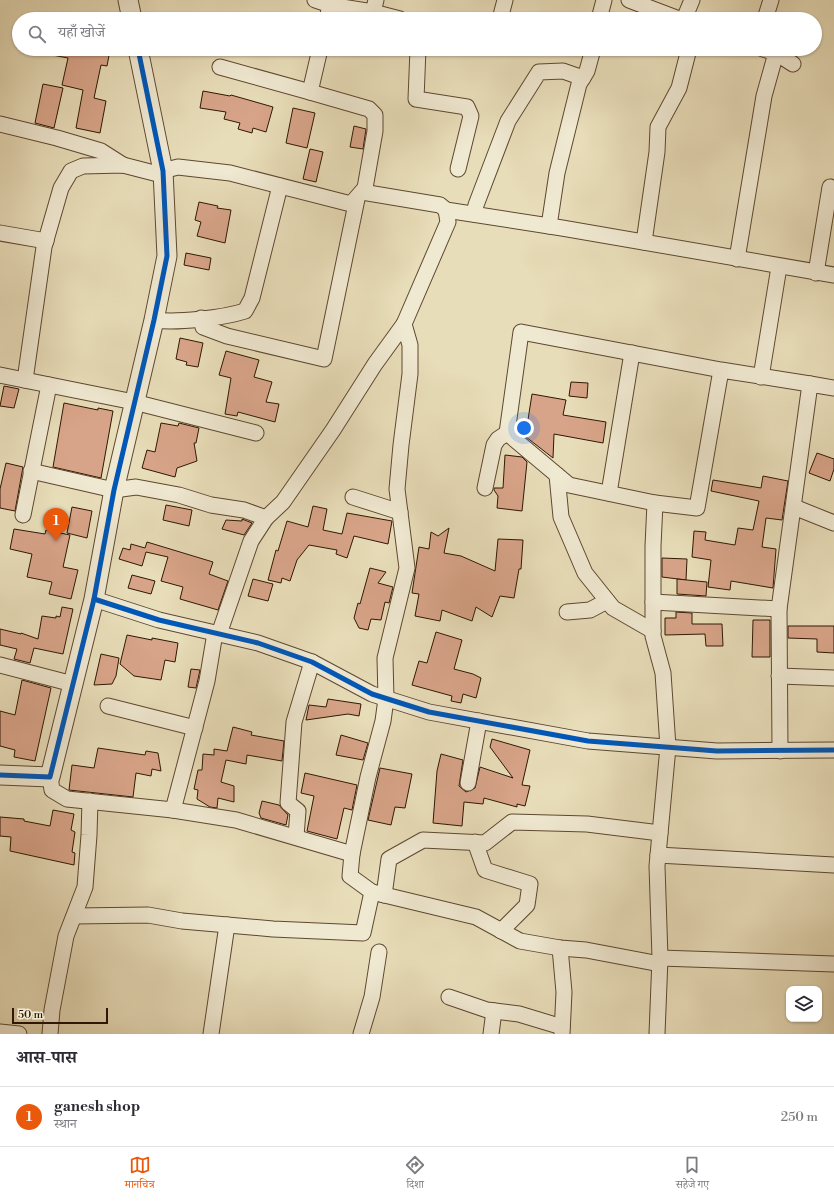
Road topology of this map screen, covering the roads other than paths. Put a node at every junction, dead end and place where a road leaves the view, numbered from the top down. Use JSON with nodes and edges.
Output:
{"nodes":[{"id":1,"x":128,"y":0,"type":"edge"},
{"id":2,"x":315,"y":0,"type":"edge"},
{"id":3,"x":505,"y":0,"type":"edge"},
{"id":4,"x":604,"y":0,"type":"edge"},
{"id":5,"x":629,"y":0,"type":"edge"},
{"id":6,"x":692,"y":0,"type":"edge"},
{"id":7,"x":771,"y":0,"type":"edge"},
{"id":8,"x":374,"y":6,"type":"edge"},
{"id":9,"x":131,"y":12,"type":"edge"},
{"id":10,"x":329,"y":12,"type":"edge"},
{"id":11,"x":386,"y":12,"type":"edge"},
{"id":12,"x":502,"y":12,"type":"edge"},
{"id":13,"x":601,"y":12,"type":"edge"},
{"id":14,"x":661,"y":12,"type":"edge"},
{"id":15,"x":687,"y":12,"type":"edge"},
{"id":16,"x":767,"y":12,"type":"edge"},
{"id":17,"x":139,"y":56,"type":"edge"},
{"id":18,"x":318,"y":56,"type":"edge"},
{"id":19,"x":418,"y":56,"type":"edge"},
{"id":20,"x":590,"y":56,"type":"edge"},
{"id":21,"x":687,"y":56,"type":"edge"},
{"id":22,"x":768,"y":56,"type":"edge"},
{"id":23,"x":778,"y":56,"type":"edge"},
{"id":24,"x":793,"y":64,"type":"dead end"},
{"id":25,"x":220,"y":66,"type":"dead end"},
{"id":26,"x":583,"y":78,"type":"junction"},
{"id":27,"x":310,"y":92,"type":"junction"},
{"id":28,"x":0,"y":124,"type":"edge"},
{"id":29,"x":123,"y":165,"type":"junction"},
{"id":30,"x":458,"y":168,"type":"dead end"},
{"id":31,"x":163,"y":171,"type":"junction"},
{"id":32,"x":280,"y":186,"type":"junction"},
{"id":33,"x":830,"y":187,"type":"dead end"},
{"id":34,"x":360,"y":195,"type":"junction"},
{"id":35,"x":446,"y":210,"type":"junction"},
{"id":36,"x":474,"y":214,"type":"junction"},
{"id":37,"x":549,"y":226,"type":"junction"},
{"id":38,"x":0,"y":233,"type":"edge"},
{"id":39,"x":46,"y":241,"type":"junction"},
{"id":40,"x":644,"y":242,"type":"junction"},
{"id":41,"x":737,"y":259,"type":"junction"},
{"id":42,"x":779,"y":267,"type":"junction"},
{"id":43,"x":816,"y":273,"type":"junction"},
{"id":44,"x":834,"y":275,"type":"edge"},
{"id":45,"x":201,"y":318,"type":"junction"},
{"id":46,"x":154,"y":320,"type":"junction"},
{"id":47,"x":404,"y":324,"type":"junction"},
{"id":48,"x":632,"y":353,"type":"junction"},
{"id":49,"x":721,"y":370,"type":"junction"},
{"id":50,"x":0,"y":375,"type":"edge"},
{"id":51,"x":761,"y":376,"type":"junction"},
{"id":52,"x":25,"y":380,"type":"junction"},
{"id":53,"x":810,"y":384,"type":"junction"},
{"id":54,"x":49,"y":385,"type":"junction"},
{"id":55,"x":834,"y":388,"type":"edge"},
{"id":56,"x":134,"y":402,"type":"junction"},
{"id":57,"x":256,"y":433,"type":"dead end"},
{"id":58,"x":507,"y":433,"type":"junction"},
{"id":59,"x":31,"y":472,"type":"junction"},
{"id":60,"x":557,"y":475,"type":"junction"},
{"id":61,"x":485,"y":488,"type":"dead end"},
{"id":62,"x":114,"y":490,"type":"junction"},
{"id":63,"x":609,"y":493,"type":"junction"},
{"id":64,"x":353,"y":497,"type":"dead end"},
{"id":65,"x":655,"y":503,"type":"junction"},
{"id":66,"x":794,"y":507,"type":"junction"},
{"id":67,"x":400,"y":512,"type":"junction"},
{"id":68,"x":23,"y":515,"type":"dead end"},
{"id":69,"x":266,"y":518,"type":"junction"},
{"id":70,"x":834,"y":523,"type":"edge"},
{"id":71,"x":94,"y":599,"type":"junction"},
{"id":72,"x":607,"y":601,"type":"junction"},
{"id":73,"x":653,"y":602,"type":"junction"},
{"id":74,"x":778,"y":609,"type":"junction"},
{"id":75,"x":567,"y":612,"type":"dead end"},
{"id":76,"x":653,"y":631,"type":"junction"},
{"id":77,"x":217,"y":633,"type":"junction"},
{"id":78,"x":312,"y":662,"type":"junction"},
{"id":79,"x":0,"y":665,"type":"edge"},
{"id":80,"x":779,"y":676,"type":"junction"},
{"id":81,"x":834,"y":678,"type":"edge"},
{"id":82,"x":73,"y":684,"type":"junction"},
{"id":83,"x":386,"y":699,"type":"junction"},
{"id":84,"x":108,"y":706,"type":"dead end"},
{"id":85,"x":479,"y":721,"type":"junction"},
{"id":86,"x":195,"y":728,"type":"junction"},
{"id":87,"x":668,"y":747,"type":"junction"},
{"id":88,"x":834,"y":750,"type":"edge"},
{"id":89,"x":780,"y":751,"type":"junction"},
{"id":90,"x":0,"y":774,"type":"edge"},
{"id":91,"x":50,"y":777,"type":"junction"},
{"id":92,"x":468,"y":783,"type":"dead end"},
{"id":93,"x":90,"y":801,"type":"junction"},
{"id":94,"x":173,"y":810,"type":"junction"},
{"id":95,"x":660,"y":833,"type":"junction"},
{"id":96,"x":296,"y":836,"type":"junction"},
{"id":97,"x":475,"y":842,"type":"junction"},
{"id":98,"x":352,"y":854,"type":"junction"},
{"id":99,"x":658,"y":855,"type":"junction"},
{"id":100,"x":834,"y":865,"type":"edge"},
{"id":101,"x":378,"y":893,"type":"junction"},
{"id":102,"x":75,"y":916,"type":"junction"},
{"id":103,"x":226,"y":925,"type":"junction"},
{"id":104,"x":501,"y":930,"type":"junction"},
{"id":105,"x":560,"y":948,"type":"junction"},
{"id":106,"x":379,"y":952,"type":"dead end"},
{"id":107,"x":660,"y":961,"type":"junction"},
{"id":108,"x":834,"y":964,"type":"edge"},
{"id":109,"x":449,"y":997,"type":"dead end"},
{"id":110,"x":494,"y":1011,"type":"junction"},
{"id":111,"x":562,"y":1031,"type":"edge"},
{"id":112,"x":0,"y":1032,"type":"edge"},
{"id":113,"x":19,"y":1034,"type":"edge"},
{"id":114,"x":50,"y":1034,"type":"edge"},
{"id":115,"x":211,"y":1034,"type":"edge"},
{"id":116,"x":361,"y":1034,"type":"edge"},
{"id":117,"x":491,"y":1034,"type":"edge"},
{"id":118,"x":657,"y":1034,"type":"edge"}],
"edges":[{"from":1,"to":9,"type":"street"},
{"from":2,"to":10,"type":"street"},
{"from":3,"to":12,"type":"street"},
{"from":4,"to":13,"type":"street"},
{"from":5,"to":14,"type":"street"},
{"from":6,"to":15,"type":"street"},
{"from":7,"to":16,"type":"street"},
{"from":8,"to":10,"type":"street"},
{"from":8,"to":11,"type":"street"},
{"from":17,"to":31,"type":"street"},
{"from":18,"to":27,"type":"street"},
{"from":19,"to":30,"type":"street"},
{"from":20,"to":26,"type":"street"},
{"from":21,"to":40,"type":"street"},
{"from":22,"to":41,"type":"street"},
{"from":23,"to":24,"type":"street"},
{"from":25,"to":27,"type":"street"},
{"from":26,"to":36,"type":"street"},
{"from":26,"to":37,"type":"street"},
{"from":27,"to":34,"type":"street"},
{"from":28,"to":29,"type":"street"},
{"from":29,"to":31,"type":"street"},
{"from":29,"to":39,"type":"street"},
{"from":31,"to":32,"type":"street"},
{"from":31,"to":46,"type":"street"},
{"from":32,"to":34,"type":"street"},
{"from":32,"to":45,"type":"street"},
{"from":33,"to":43,"type":"street"},
{"from":34,"to":35,"type":"street"},
{"from":34,"to":45,"type":"street"},
{"from":35,"to":36,"type":"street"},
{"from":35,"to":47,"type":"street"},
{"from":36,"to":37,"type":"street"},
{"from":37,"to":40,"type":"street"},
{"from":38,"to":39,"type":"street"},
{"from":39,"to":52,"type":"street"},
{"from":40,"to":41,"type":"street"},
{"from":41,"to":42,"type":"street"},
{"from":42,"to":43,"type":"street"},
{"from":42,"to":51,"type":"street"},
{"from":43,"to":44,"type":"street"},
{"from":45,"to":46,"type":"street"},
{"from":46,"to":56,"type":"street"},
{"from":47,"to":67,"type":"street"},
{"from":47,"to":69,"type":"street"},
{"from":48,"to":49,"type":"street"},
{"from":48,"to":58,"type":"street"},
{"from":48,"to":63,"type":"street"},
{"from":49,"to":51,"type":"street"},
{"from":49,"to":65,"type":"street"},
{"from":50,"to":52,"type":"street"},
{"from":51,"to":53,"type":"street"},
{"from":52,"to":54,"type":"street"},
{"from":53,"to":55,"type":"street"},
{"from":53,"to":66,"type":"street"},
{"from":54,"to":56,"type":"street"},
{"from":54,"to":59,"type":"street"},
{"from":56,"to":57,"type":"street"},
{"from":56,"to":62,"type":"street"},
{"from":58,"to":60,"type":"street"},
{"from":58,"to":61,"type":"street"},
{"from":59,"to":62,"type":"street"},
{"from":59,"to":68,"type":"street"},
{"from":60,"to":63,"type":"street"},
{"from":60,"to":72,"type":"street"},
{"from":62,"to":69,"type":"street"},
{"from":62,"to":71,"type":"street"},
{"from":63,"to":65,"type":"street"},
{"from":64,"to":67,"type":"street"},
{"from":65,"to":73,"type":"street"},
{"from":66,"to":70,"type":"street"},
{"from":66,"to":74,"type":"street"},
{"from":67,"to":83,"type":"street"},
{"from":69,"to":77,"type":"street"},
{"from":71,"to":77,"type":"street"},
{"from":71,"to":82,"type":"street"},
{"from":72,"to":75,"type":"street"},
{"from":72,"to":76,"type":"street"},
{"from":73,"to":74,"type":"street"},
{"from":73,"to":76,"type":"street"},
{"from":74,"to":80,"type":"street"},
{"from":76,"to":87,"type":"street"},
{"from":77,"to":78,"type":"street"},
{"from":77,"to":86,"type":"street"},
{"from":78,"to":83,"type":"street"},
{"from":78,"to":96,"type":"street"},
{"from":79,"to":82,"type":"street"},
{"from":80,"to":81,"type":"street"},
{"from":80,"to":89,"type":"street"},
{"from":82,"to":91,"type":"street"},
{"from":83,"to":85,"type":"street"},
{"from":83,"to":98,"type":"street"},
{"from":84,"to":86,"type":"street"},
{"from":85,"to":87,"type":"street"},
{"from":85,"to":92,"type":"street"},
{"from":86,"to":94,"type":"street"},
{"from":87,"to":89,"type":"street"},
{"from":87,"to":95,"type":"street"},
{"from":88,"to":89,"type":"street"},
{"from":90,"to":91,"type":"street"},
{"from":91,"to":93,"type":"street"},
{"from":93,"to":94,"type":"street"},
{"from":93,"to":102,"type":"street"},
{"from":94,"to":96,"type":"street"},
{"from":95,"to":97,"type":"street"},
{"from":95,"to":99,"type":"street"},
{"from":96,"to":98,"type":"street"},
{"from":97,"to":101,"type":"street"},
{"from":97,"to":104,"type":"street"},
{"from":98,"to":101,"type":"street"},
{"from":99,"to":100,"type":"street"},
{"from":99,"to":107,"type":"street"},
{"from":101,"to":103,"type":"street"},
{"from":101,"to":104,"type":"street"},
{"from":102,"to":103,"type":"street"},
{"from":102,"to":114,"type":"street"},
{"from":103,"to":115,"type":"street"},
{"from":104,"to":105,"type":"street"},
{"from":105,"to":107,"type":"street"},
{"from":105,"to":111,"type":"street"},
{"from":106,"to":116,"type":"street"},
{"from":107,"to":108,"type":"street"},
{"from":107,"to":118,"type":"street"},
{"from":109,"to":110,"type":"street"},
{"from":110,"to":111,"type":"street"},
{"from":110,"to":117,"type":"street"},
{"from":112,"to":113,"type":"street"}]}
